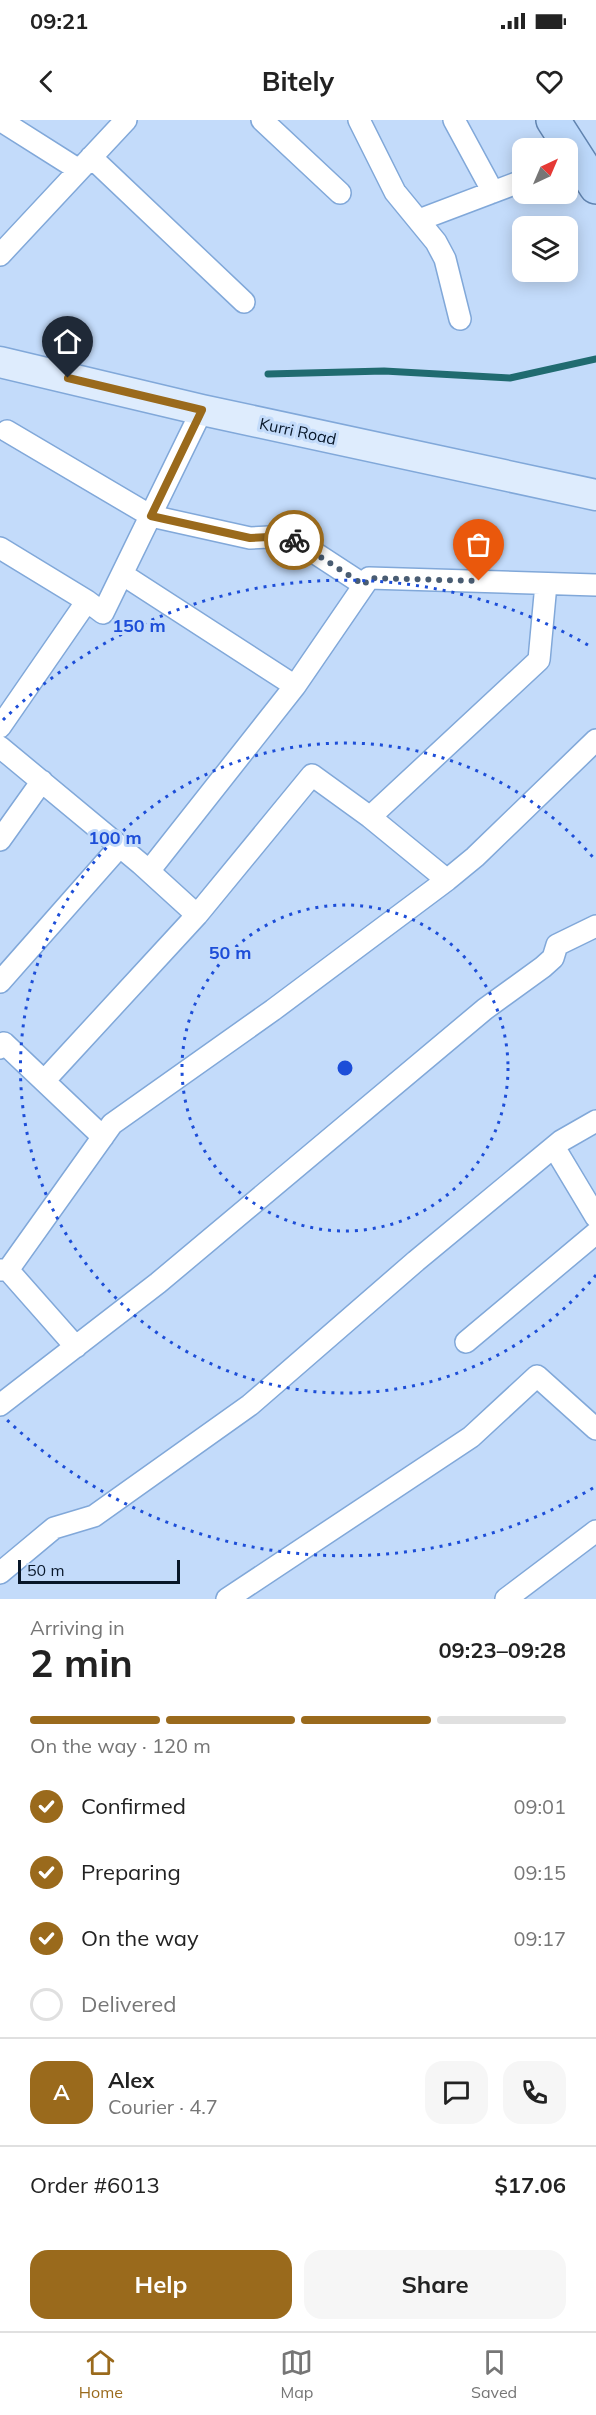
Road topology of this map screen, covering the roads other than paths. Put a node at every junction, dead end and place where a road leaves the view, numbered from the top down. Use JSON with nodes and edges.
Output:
{"nodes":[{"id":1,"x":0,"y":120,"type":"edge"},
{"id":2,"x":126,"y":120,"type":"edge"},
{"id":3,"x":262,"y":120,"type":"edge"},
{"id":4,"x":359,"y":120,"type":"edge"},
{"id":5,"x":454,"y":120,"type":"edge"},
{"id":6,"x":555,"y":121,"type":"edge"},
{"id":7,"x":562,"y":138,"type":"edge"},
{"id":8,"x":85,"y":163,"type":"junction"},
{"id":9,"x":578,"y":167,"type":"edge"},
{"id":10,"x":512,"y":185,"type":"edge"},
{"id":11,"x":596,"y":187,"type":"edge"},
{"id":12,"x":493,"y":192,"type":"junction"},
{"id":13,"x":340,"y":193,"type":"dead end"},
{"id":14,"x":419,"y":220,"type":"junction"},
{"id":15,"x":0,"y":255,"type":"edge"},
{"id":16,"x":244,"y":302,"type":"dead end"},
{"id":17,"x":460,"y":319,"type":"dead end"},
{"id":18,"x":0,"y":362,"type":"edge"},
{"id":19,"x":202,"y":410,"type":"junction"},
{"id":20,"x":7,"y":431,"type":"dead end"},
{"id":21,"x":596,"y":495,"type":"edge"},
{"id":22,"x":151,"y":516,"type":"junction"},
{"id":23,"x":0,"y":548,"type":"edge"},
{"id":24,"x":122,"y":574,"type":"junction"},
{"id":25,"x":546,"y":584,"type":"junction"},
{"id":26,"x":364,"y":585,"type":"junction"},
{"id":27,"x":596,"y":585,"type":"edge"},
{"id":28,"x":87,"y":601,"type":"junction"},
{"id":29,"x":295,"y":686,"type":"junction"},
{"id":30,"x":0,"y":727,"type":"edge"},
{"id":31,"x":596,"y":740,"type":"edge"},
{"id":32,"x":0,"y":747,"type":"edge"},
{"id":33,"x":42,"y":781,"type":"junction"},
{"id":34,"x":370,"y":817,"type":"junction"},
{"id":35,"x":0,"y":840,"type":"edge"},
{"id":36,"x":120,"y":846,"type":"junction"},
{"id":37,"x":149,"y":871,"type":"junction"},
{"id":38,"x":447,"y":880,"type":"junction"},
{"id":39,"x":197,"y":915,"type":"junction"},
{"id":40,"x":596,"y":926,"type":"edge"},
{"id":41,"x":0,"y":982,"type":"edge"},
{"id":42,"x":0,"y":1048,"type":"edge"},
{"id":43,"x":44,"y":1081,"type":"junction"},
{"id":44,"x":596,"y":1121,"type":"edge"},
{"id":45,"x":103,"y":1137,"type":"junction"},
{"id":46,"x":554,"y":1147,"type":"junction"},
{"id":47,"x":596,"y":1218,"type":"edge"},
{"id":48,"x":596,"y":1233,"type":"edge"},
{"id":49,"x":4,"y":1270,"type":"edge"},
{"id":50,"x":466,"y":1342,"type":"dead end"},
{"id":51,"x":76,"y":1347,"type":"junction"},
{"id":52,"x":0,"y":1405,"type":"edge"},
{"id":53,"x":596,"y":1429,"type":"edge"},
{"id":54,"x":596,"y":1531,"type":"edge"},
{"id":55,"x":0,"y":1573,"type":"edge"},
{"id":56,"x":227,"y":1599,"type":"edge"},
{"id":57,"x":506,"y":1599,"type":"edge"}],
"edges":[{"from":1,"to":8,"type":"street"},
{"from":2,"to":8,"type":"street"},
{"from":3,"to":13,"type":"street"},
{"from":4,"to":14,"type":"street"},
{"from":5,"to":12,"type":"street"},
{"from":6,"to":7,"type":"main road"},
{"from":8,"to":15,"type":"street"},
{"from":8,"to":16,"type":"street"},
{"from":9,"to":11,"type":"main road"},
{"from":10,"to":12,"type":"street"},
{"from":12,"to":14,"type":"street"},
{"from":14,"to":17,"type":"street"},
{"from":18,"to":19,"type":"main road","name":"Kurri Road"},
{"from":19,"to":21,"type":"main road","name":"Kurri Road"},
{"from":19,"to":22,"type":"street"},
{"from":20,"to":22,"type":"street"},
{"from":22,"to":24,"type":"street"},
{"from":22,"to":26,"type":"street"},
{"from":23,"to":28,"type":"street"},
{"from":24,"to":28,"type":"street"},
{"from":24,"to":29,"type":"street"},
{"from":25,"to":26,"type":"street"},
{"from":25,"to":27,"type":"street"},
{"from":25,"to":34,"type":"street"},
{"from":26,"to":29,"type":"street"},
{"from":28,"to":30,"type":"street"},
{"from":29,"to":37,"type":"street"},
{"from":31,"to":38,"type":"street"},
{"from":32,"to":33,"type":"street"},
{"from":33,"to":35,"type":"street"},
{"from":33,"to":36,"type":"street"},
{"from":34,"to":38,"type":"street"},
{"from":34,"to":39,"type":"street"},
{"from":36,"to":37,"type":"street"},
{"from":36,"to":41,"type":"street"},
{"from":37,"to":39,"type":"street"},
{"from":38,"to":45,"type":"street"},
{"from":39,"to":43,"type":"street"},
{"from":40,"to":51,"type":"street"},
{"from":42,"to":43,"type":"street"},
{"from":43,"to":45,"type":"street"},
{"from":44,"to":46,"type":"street"},
{"from":45,"to":49,"type":"street"},
{"from":46,"to":47,"type":"street"},
{"from":46,"to":55,"type":"street"},
{"from":48,"to":50,"type":"street"},
{"from":49,"to":51,"type":"street"},
{"from":51,"to":52,"type":"street"},
{"from":53,"to":56,"type":"street"},
{"from":54,"to":57,"type":"street"}]}
